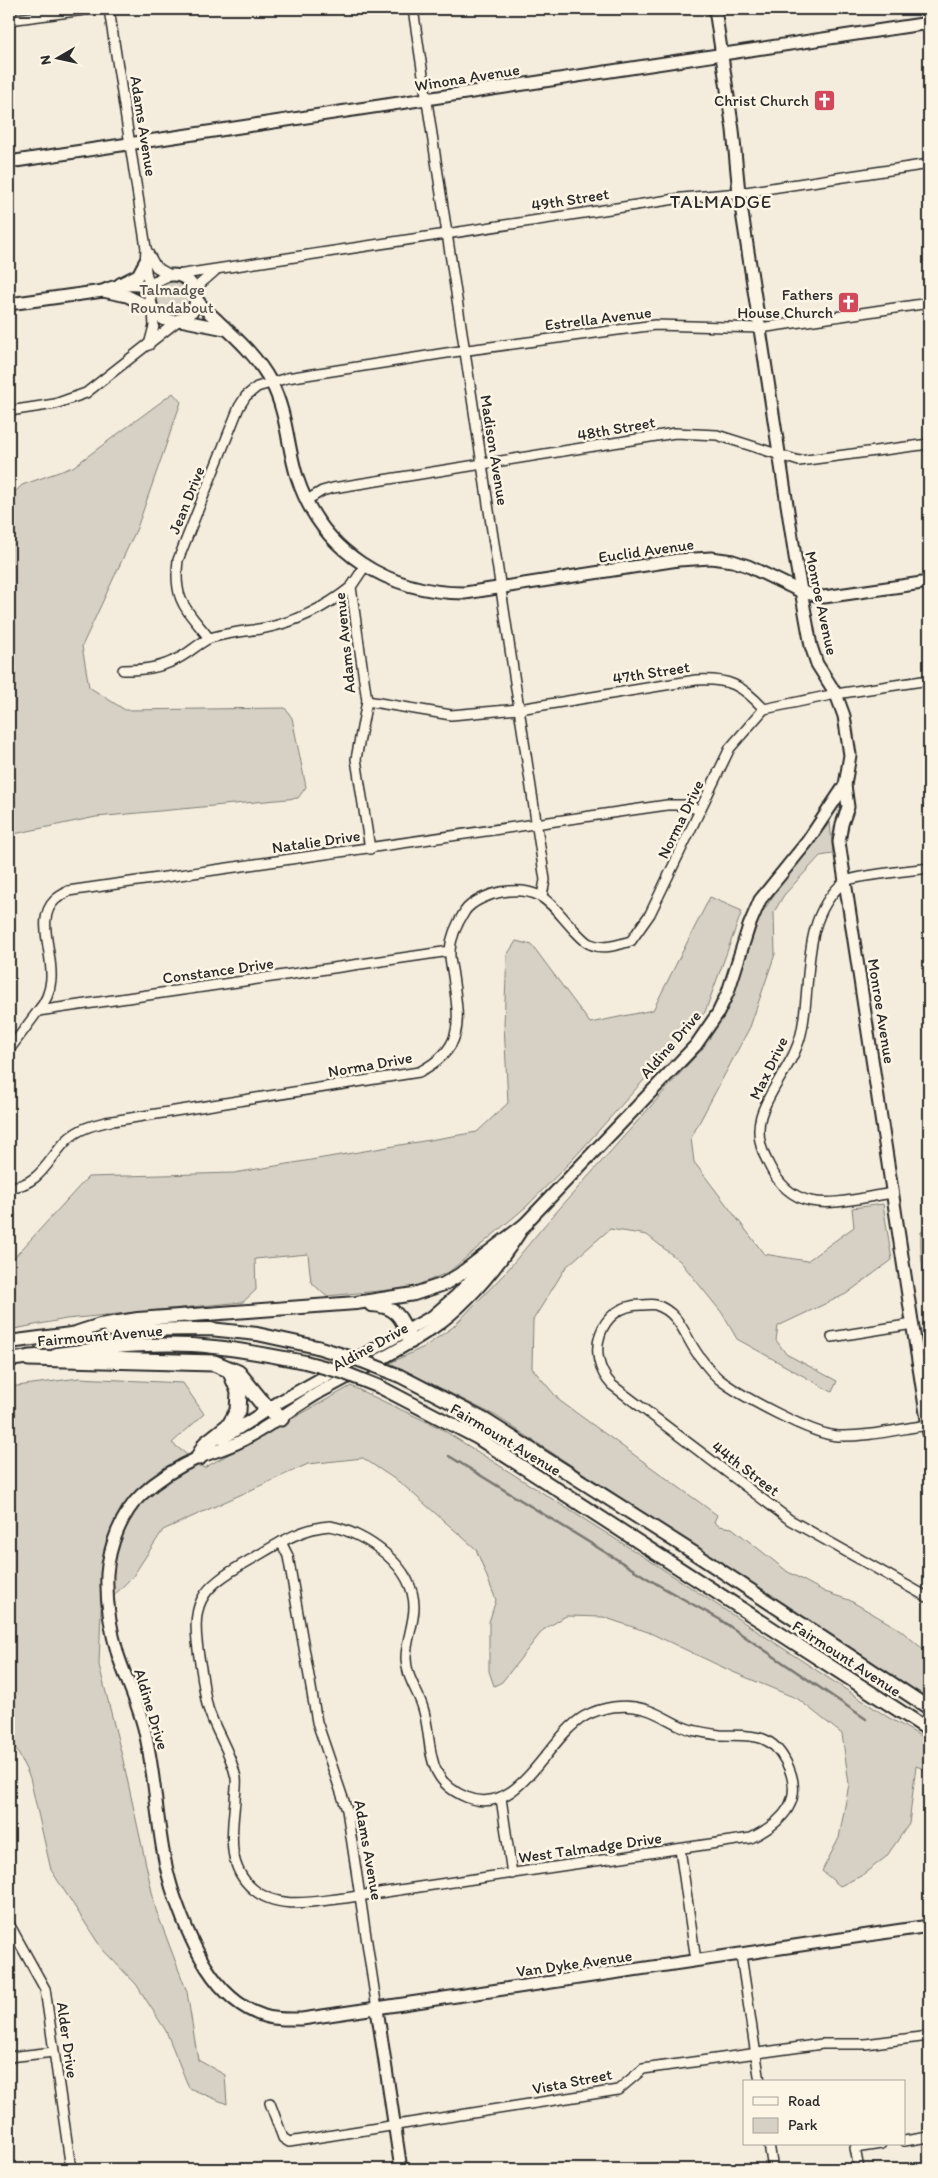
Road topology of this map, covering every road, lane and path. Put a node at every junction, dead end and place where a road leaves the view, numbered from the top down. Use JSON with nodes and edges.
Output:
{"nodes":[{"id":1,"x":92,"y":9,"type":"edge"},
{"id":2,"x":109,"y":9,"type":"edge"},
{"id":3,"x":413,"y":9,"type":"edge"},
{"id":4,"x":715,"y":9,"type":"edge"},
{"id":5,"x":9,"y":20,"type":"edge"},
{"id":6,"x":929,"y":23,"type":"edge"},
{"id":7,"x":722,"y":54,"type":"junction"},
{"id":8,"x":427,"y":100,"type":"junction"},
{"id":9,"x":130,"y":144,"type":"junction"},
{"id":10,"x":9,"y":162,"type":"edge"},
{"id":11,"x":929,"y":164,"type":"edge"},
{"id":12,"x":739,"y":193,"type":"junction"},
{"id":13,"x":447,"y":234,"type":"junction"},
{"id":14,"x":146,"y":248,"type":"junction"},
{"id":15,"x":145,"y":262,"type":"junction"},
{"id":16,"x":217,"y":269,"type":"junction"},
{"id":17,"x":174,"y":275,"type":"junction"},
{"id":18,"x":118,"y":284,"type":"junction"},
{"id":19,"x":152,"y":287,"type":"junction"},
{"id":20,"x":103,"y":291,"type":"junction"},
{"id":21,"x":196,"y":295,"type":"junction"},
{"id":22,"x":929,"y":303,"type":"edge"},
{"id":23,"x":9,"y":304,"type":"edge"},
{"id":24,"x":152,"y":309,"type":"junction"},
{"id":25,"x":179,"y":320,"type":"junction"},
{"id":26,"x":760,"y":328,"type":"junction"},
{"id":27,"x":227,"y":329,"type":"junction"},
{"id":28,"x":149,"y":345,"type":"junction"},
{"id":29,"x":465,"y":350,"type":"junction"},
{"id":30,"x":271,"y":383,"type":"junction"},
{"id":31,"x":9,"y":412,"type":"edge"},
{"id":32,"x":929,"y":444,"type":"edge"},
{"id":33,"x":780,"y":454,"type":"junction"},
{"id":34,"x":482,"y":465,"type":"junction"},
{"id":35,"x":307,"y":500,"type":"junction"},
{"id":36,"x":365,"y":566,"type":"junction"},
{"id":37,"x":929,"y":582,"type":"edge"},
{"id":38,"x":351,"y":587,"type":"junction"},
{"id":39,"x":501,"y":588,"type":"junction"},
{"id":40,"x":802,"y":592,"type":"junction"},
{"id":41,"x":209,"y":638,"type":"junction"},
{"id":42,"x":123,"y":670,"type":"dead end"},
{"id":43,"x":929,"y":680,"type":"edge"},
{"id":44,"x":836,"y":694,"type":"junction"},
{"id":45,"x":367,"y":701,"type":"junction"},
{"id":46,"x":519,"y":709,"type":"junction"},
{"id":47,"x":764,"y":709,"type":"junction"},
{"id":48,"x":845,"y":785,"type":"junction"},
{"id":49,"x":700,"y":810,"type":"junction"},
{"id":50,"x":536,"y":823,"type":"junction"},
{"id":51,"x":370,"y":848,"type":"junction"},
{"id":52,"x":929,"y":868,"type":"edge"},
{"id":53,"x":846,"y":880,"type":"junction"},
{"id":54,"x":542,"y":896,"type":"junction"},
{"id":55,"x":450,"y":951,"type":"junction"},
{"id":56,"x":38,"y":1011,"type":"junction"},
{"id":57,"x":9,"y":1050,"type":"edge"},
{"id":58,"x":9,"y":1187,"type":"edge"},
{"id":59,"x":893,"y":1193,"type":"junction"},
{"id":60,"x":527,"y":1223,"type":"junction"},
{"id":61,"x":356,"y":1304,"type":"junction"},
{"id":62,"x":913,"y":1324,"type":"junction"},
{"id":63,"x":78,"y":1332,"type":"junction"},
{"id":64,"x":832,"y":1336,"type":"dead end"},
{"id":65,"x":409,"y":1337,"type":"junction"},
{"id":66,"x":9,"y":1342,"type":"edge"},
{"id":67,"x":29,"y":1358,"type":"junction"},
{"id":68,"x":9,"y":1360,"type":"edge"},
{"id":69,"x":230,"y":1370,"type":"junction"},
{"id":70,"x":275,"y":1414,"type":"junction"},
{"id":71,"x":929,"y":1429,"type":"edge"},
{"id":72,"x":199,"y":1458,"type":"junction"},
{"id":73,"x":281,"y":1542,"type":"junction"},
{"id":74,"x":929,"y":1598,"type":"edge"},
{"id":75,"x":929,"y":1708,"type":"edge"},
{"id":76,"x":929,"y":1730,"type":"edge"},
{"id":77,"x":501,"y":1798,"type":"junction"},
{"id":78,"x":680,"y":1849,"type":"junction"},
{"id":79,"x":512,"y":1874,"type":"junction"},
{"id":80,"x":361,"y":1895,"type":"junction"},
{"id":81,"x":9,"y":1924,"type":"edge"},
{"id":82,"x":929,"y":1926,"type":"edge"},
{"id":83,"x":741,"y":1955,"type":"junction"},
{"id":84,"x":696,"y":1961,"type":"junction"},
{"id":85,"x":230,"y":1995,"type":"joint"},
{"id":86,"x":377,"y":2009,"type":"junction"},
{"id":87,"x":929,"y":2036,"type":"edge"},
{"id":88,"x":54,"y":2052,"type":"junction"},
{"id":89,"x":756,"y":2053,"type":"junction"},
{"id":90,"x":9,"y":2057,"type":"edge"},
{"id":91,"x":760,"y":2080,"type":"edge"},
{"id":92,"x":270,"y":2103,"type":"dead end"},
{"id":93,"x":394,"y":2126,"type":"junction"},
{"id":94,"x":929,"y":2137,"type":"edge"},
{"id":95,"x":906,"y":2141,"type":"edge"},
{"id":96,"x":769,"y":2146,"type":"edge"},
{"id":97,"x":868,"y":2146,"type":"edge"},
{"id":98,"x":71,"y":2169,"type":"edge"},
{"id":99,"x":400,"y":2169,"type":"edge"},
{"id":100,"x":773,"y":2169,"type":"edge"},
{"id":101,"x":858,"y":2169,"type":"edge"}],
"edges":[{"from":1,"to":5,"type":"street"},
{"from":2,"to":9,"type":"street","name":"Adams Avenue"},
{"from":3,"to":8,"type":"street","name":"Madison Avenue"},
{"from":4,"to":7,"type":"street","name":"Monroe Avenue"},
{"from":6,"to":7,"type":"street","name":"Winona Avenue"},
{"from":7,"to":8,"type":"street","name":"Winona Avenue"},
{"from":7,"to":12,"type":"street","name":"Monroe Avenue"},
{"from":8,"to":9,"type":"street","name":"Winona Avenue"},
{"from":8,"to":13,"type":"street","name":"Madison Avenue"},
{"from":9,"to":10,"type":"street","name":"Winona Avenue"},
{"from":9,"to":14,"type":"street","name":"Adams Avenue"},
{"from":11,"to":12,"type":"street","name":"49th Street"},
{"from":12,"to":13,"type":"street","name":"49th Street"},
{"from":12,"to":26,"type":"street","name":"Monroe Avenue"},
{"from":13,"to":16,"type":"street","name":"49th Street"},
{"from":13,"to":29,"type":"street","name":"Madison Avenue"},
{"from":14,"to":15,"type":"street","name":"Adams Avenue"},
{"from":14,"to":17,"type":"street","name":"Adams Avenue"},
{"from":15,"to":18,"type":"street"},
{"from":15,"to":19,"type":"street","name":"Adams Avenue"},
{"from":16,"to":17,"type":"street","name":"49th Street"},
{"from":16,"to":21,"type":"street"},
{"from":17,"to":19,"type":"street"},
{"from":17,"to":21,"type":"street"},
{"from":18,"to":19,"type":"street"},
{"from":18,"to":20,"type":"street"},
{"from":19,"to":24,"type":"street"},
{"from":20,"to":23,"type":"street"},
{"from":20,"to":24,"type":"street"},
{"from":21,"to":25,"type":"street"},
{"from":21,"to":27,"type":"street"},
{"from":22,"to":26,"type":"street","name":"Estrella Avenue"},
{"from":24,"to":25,"type":"street"},
{"from":24,"to":28,"type":"street"},
{"from":25,"to":27,"type":"street"},
{"from":25,"to":28,"type":"street"},
{"from":26,"to":29,"type":"street","name":"Estrella Avenue"},
{"from":26,"to":33,"type":"street","name":"Monroe Avenue"},
{"from":27,"to":30,"type":"street"},
{"from":28,"to":31,"type":"street"},
{"from":29,"to":30,"type":"street","name":"Estrella Avenue"},
{"from":29,"to":34,"type":"street","name":"Madison Avenue"},
{"from":30,"to":35,"type":"street"},
{"from":30,"to":41,"type":"street","name":"Jean Drive"},
{"from":32,"to":33,"type":"street","name":"48th Street"},
{"from":33,"to":34,"type":"street","name":"48th Street"},
{"from":33,"to":40,"type":"street","name":"Monroe Avenue"},
{"from":34,"to":35,"type":"street","name":"48th Street"},
{"from":34,"to":39,"type":"street","name":"Madison Avenue"},
{"from":35,"to":36,"type":"street"},
{"from":36,"to":38,"type":"street","name":"Adams Avenue"},
{"from":36,"to":39,"type":"street","name":"Euclid Avenue"},
{"from":37,"to":40,"type":"street","name":"Euclid Avenue"},
{"from":38,"to":41,"type":"street"},
{"from":38,"to":45,"type":"street","name":"Adams Avenue"},
{"from":39,"to":40,"type":"street","name":"Euclid Avenue"},
{"from":39,"to":46,"type":"street","name":"Madison Avenue"},
{"from":40,"to":44,"type":"street","name":"Monroe Avenue"},
{"from":41,"to":42,"type":"street"},
{"from":43,"to":44,"type":"street"},
{"from":44,"to":47,"type":"street"},
{"from":44,"to":48,"type":"street","name":"Monroe Avenue"},
{"from":45,"to":46,"type":"street","name":"47th Street"},
{"from":45,"to":51,"type":"street","name":"Adams Avenue"},
{"from":46,"to":47,"type":"street","name":"47th Street"},
{"from":46,"to":50,"type":"street","name":"Madison Avenue"},
{"from":47,"to":49,"type":"street","name":"Norma Drive"},
{"from":48,"to":53,"type":"street","name":"Monroe Avenue"},
{"from":48,"to":60,"type":"street","name":"Aldine Drive"},
{"from":49,"to":50,"type":"street","name":"Natalie Drive"},
{"from":49,"to":54,"type":"street","name":"Norma Drive"},
{"from":50,"to":51,"type":"street","name":"Natalie Drive"},
{"from":50,"to":54,"type":"street","name":"Madison Avenue"},
{"from":51,"to":56,"type":"street","name":"Natalie Drive"},
{"from":52,"to":53,"type":"street"},
{"from":53,"to":59,"type":"street","name":"Monroe Avenue"},
{"from":53,"to":59,"type":"street","name":"Max Drive"},
{"from":54,"to":55,"type":"street","name":"Norma Drive"},
{"from":55,"to":56,"type":"street","name":"Constance Drive"},
{"from":55,"to":58,"type":"street","name":"Norma Drive"},
{"from":56,"to":57,"type":"street"},
{"from":59,"to":62,"type":"street","name":"Monroe Avenue"},
{"from":60,"to":61,"type":"main road"},
{"from":60,"to":65,"type":"street","name":"Aldine Drive"},
{"from":61,"to":63,"type":"main road"},
{"from":61,"to":65,"type":"main road"},
{"from":62,"to":64,"type":"street"},
{"from":62,"to":71,"type":"street","name":"Monroe Avenue"},
{"from":63,"to":66,"type":"main road","name":"Fairmount Avenue"},
{"from":63,"to":75,"type":"main road","name":"Fairmount Avenue","bridge":true},
{"from":65,"to":70,"type":"street","name":"Aldine Drive"},
{"from":67,"to":68,"type":"main road","name":"Fairmount Avenue"},
{"from":67,"to":69,"type":"highway"},
{"from":67,"to":76,"type":"main road","name":"Fairmount Avenue","bridge":true},
{"from":69,"to":70,"type":"highway"},
{"from":69,"to":72,"type":"highway"},
{"from":70,"to":72,"type":"street","name":"Aldine Drive"},
{"from":71,"to":74,"type":"street","name":"44th Street"},
{"from":72,"to":85,"type":"street","name":"Aldine Drive"},
{"from":73,"to":77,"type":"street","name":"West Talmadge Drive"},
{"from":73,"to":80,"type":"street","name":"Adams Avenue"},
{"from":73,"to":80,"type":"street","name":"West Talmadge Drive"},
{"from":77,"to":78,"type":"street","name":"West Talmadge Drive"},
{"from":77,"to":79,"type":"street"},
{"from":78,"to":79,"type":"street","name":"West Talmadge Drive"},
{"from":78,"to":84,"type":"street"},
{"from":79,"to":80,"type":"street","name":"West Talmadge Drive"},
{"from":80,"to":86,"type":"street","name":"Adams Avenue"},
{"from":81,"to":88,"type":"street","name":"Alder Drive"},
{"from":82,"to":83,"type":"street","name":"Van Dyke Avenue"},
{"from":83,"to":84,"type":"street","name":"Van Dyke Avenue"},
{"from":83,"to":89,"type":"street"},
{"from":84,"to":86,"type":"street","name":"Van Dyke Avenue"},
{"from":85,"to":86,"type":"street","name":"Van Dyke Avenue"},
{"from":86,"to":93,"type":"street","name":"Adams Avenue"},
{"from":87,"to":89,"type":"street","name":"Vista Street"},
{"from":88,"to":90,"type":"street"},
{"from":88,"to":98,"type":"street","name":"Alder Drive"},
{"from":89,"to":91,"type":"street"},
{"from":89,"to":93,"type":"street","name":"Vista Street"},
{"from":92,"to":93,"type":"street","name":"Vista Street"},
{"from":93,"to":99,"type":"street","name":"Adams Avenue"},
{"from":94,"to":95,"type":"street"},
{"from":96,"to":100,"type":"street"},
{"from":97,"to":101,"type":"street"}]}
